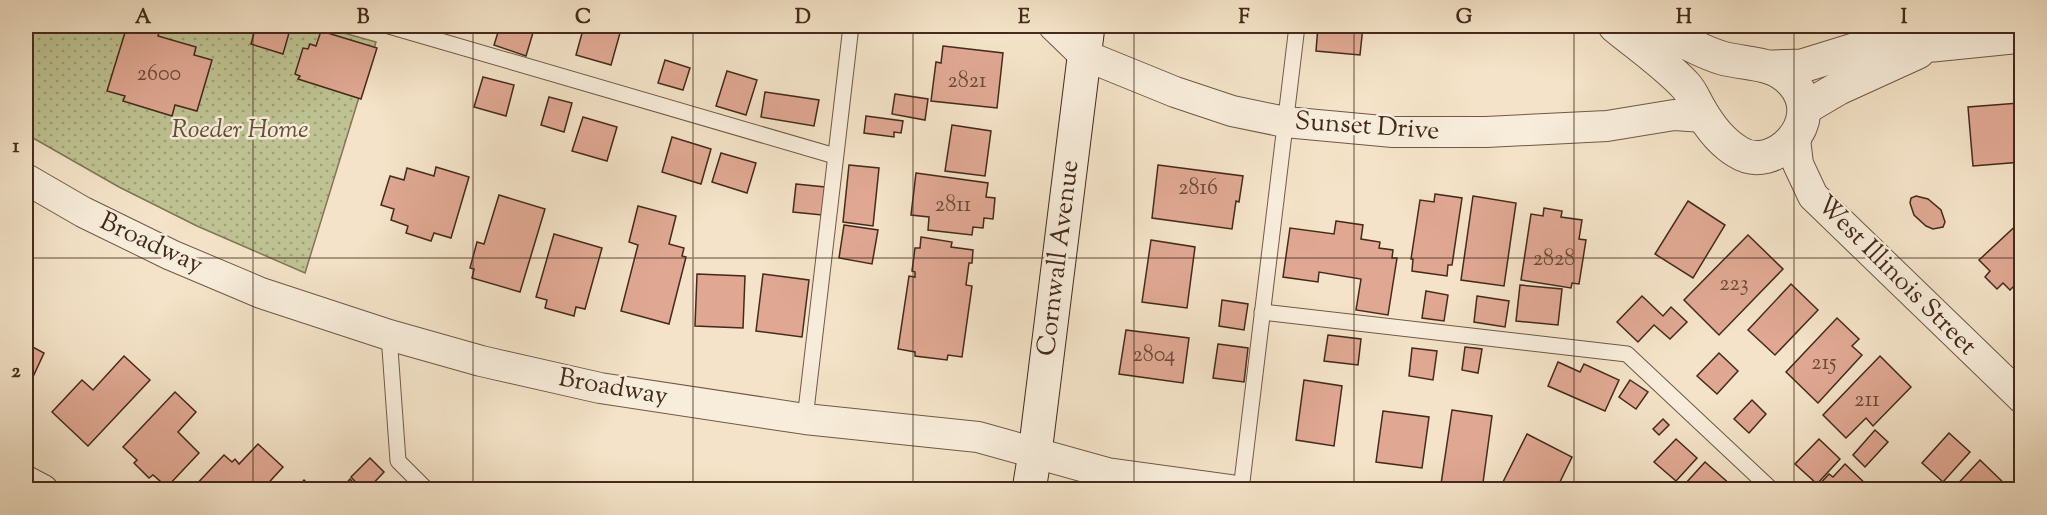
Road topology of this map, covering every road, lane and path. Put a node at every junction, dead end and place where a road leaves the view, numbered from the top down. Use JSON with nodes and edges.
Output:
{"nodes":[{"id":1,"x":389,"y":26,"type":"edge"},
{"id":2,"x":851,"y":26,"type":"edge"},
{"id":3,"x":1053,"y":26,"type":"edge"},
{"id":4,"x":1297,"y":26,"type":"edge"},
{"id":5,"x":1615,"y":26,"type":"edge"},
{"id":6,"x":1685,"y":33,"type":"edge"},
{"id":7,"x":1648,"y":36,"type":"edge"},
{"id":8,"x":2022,"y":36,"type":"edge"},
{"id":9,"x":1086,"y":40,"type":"edge"},
{"id":10,"x":1933,"y":45,"type":"junction"},
{"id":11,"x":1773,"y":67,"type":"junction"},
{"id":12,"x":1805,"y":108,"type":"junction"},
{"id":13,"x":1704,"y":117,"type":"junction"},
{"id":14,"x":1285,"y":122,"type":"junction"},
{"id":15,"x":1795,"y":139,"type":"junction"},
{"id":16,"x":836,"y":156,"type":"junction"},
{"id":17,"x":26,"y":179,"type":"edge"},
{"id":18,"x":1262,"y":312,"type":"junction"},
{"id":19,"x":389,"y":336,"type":"junction"},
{"id":20,"x":2022,"y":398,"type":"edge"},
{"id":21,"x":805,"y":419,"type":"junction"},
{"id":22,"x":1035,"y":453,"type":"junction"},
{"id":23,"x":26,"y":481,"type":"edge"},
{"id":24,"x":43,"y":489,"type":"edge"},
{"id":25,"x":427,"y":489,"type":"edge"},
{"id":26,"x":1029,"y":489,"type":"edge"},
{"id":27,"x":1231,"y":489,"type":"edge"},
{"id":28,"x":1241,"y":489,"type":"edge"},
{"id":29,"x":1772,"y":489,"type":"edge"}],
"edges":[{"from":1,"to":16,"type":"lane"},
{"from":2,"to":16,"type":"lane"},
{"from":3,"to":9,"type":"street","name":"Sunset Drive"},
{"from":4,"to":14,"type":"lane"},
{"from":5,"to":7,"type":"street"},
{"from":6,"to":7,"type":"street"},
{"from":6,"to":11,"type":"street"},
{"from":7,"to":13,"type":"street"},
{"from":8,"to":10,"type":"street"},
{"from":9,"to":14,"type":"street","name":"Sunset Drive"},
{"from":9,"to":22,"type":"street","name":"Cornwall Avenue"},
{"from":10,"to":11,"type":"street"},
{"from":10,"to":12,"type":"street"},
{"from":11,"to":12,"type":"street"},
{"from":12,"to":15,"type":"street"},
{"from":13,"to":14,"type":"street","name":"Sunset Drive"},
{"from":13,"to":15,"type":"street"},
{"from":14,"to":18,"type":"lane"},
{"from":15,"to":20,"type":"street","name":"West Illinois Street"},
{"from":16,"to":21,"type":"lane"},
{"from":17,"to":19,"type":"street","name":"Broadway"},
{"from":18,"to":28,"type":"lane"},
{"from":18,"to":29,"type":"lane"},
{"from":19,"to":21,"type":"street","name":"Broadway"},
{"from":19,"to":25,"type":"lane"},
{"from":21,"to":22,"type":"street","name":"Broadway"},
{"from":22,"to":26,"type":"street","name":"Cornwall Avenue"},
{"from":22,"to":27,"type":"street","name":"Broadway"},
{"from":23,"to":24,"type":"street"}]}
